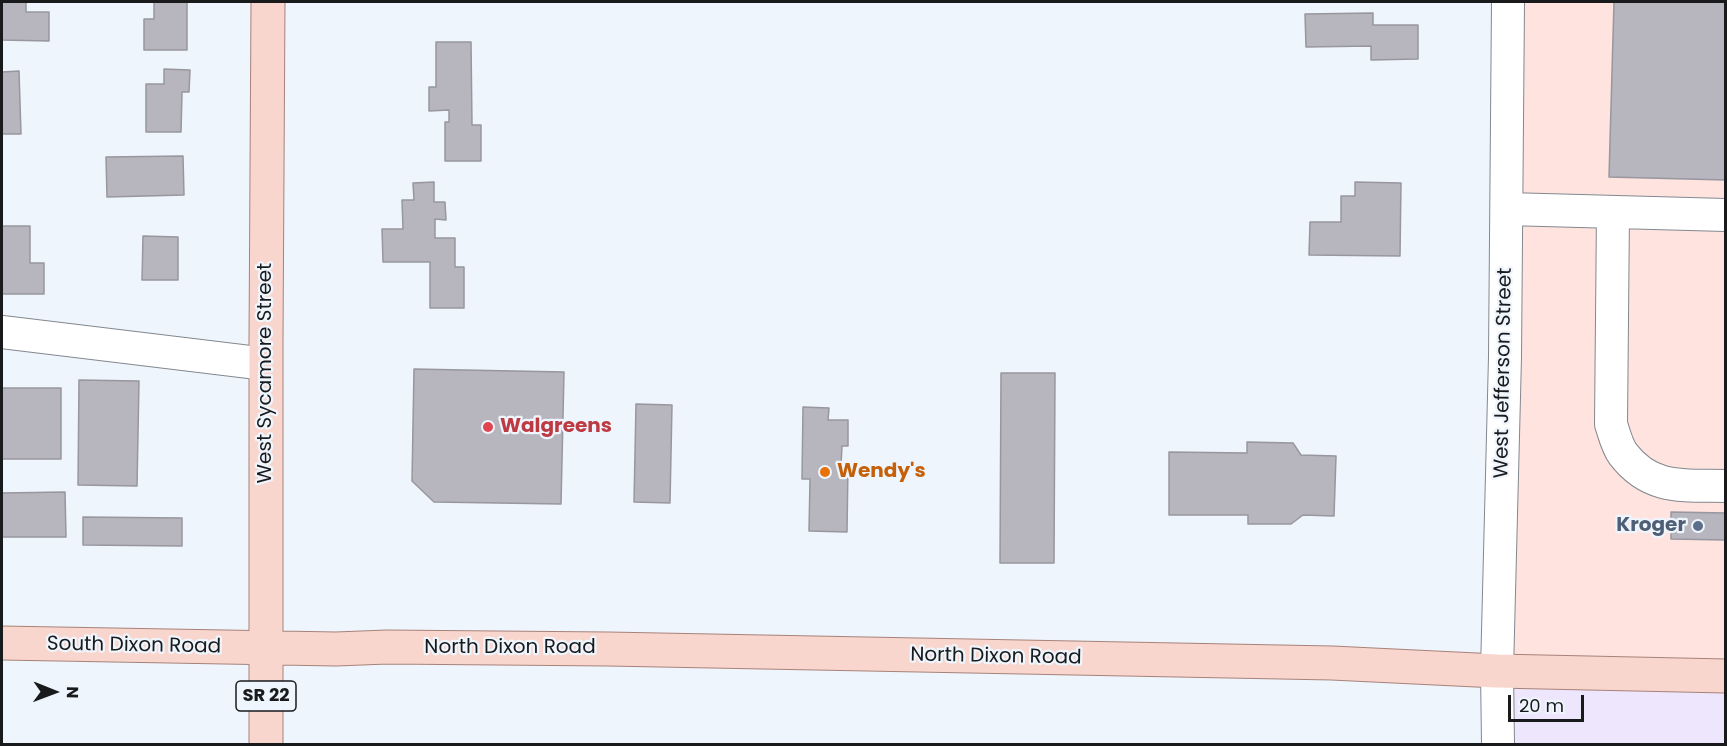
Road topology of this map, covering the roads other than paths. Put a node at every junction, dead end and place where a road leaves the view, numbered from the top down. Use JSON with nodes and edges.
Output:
{"nodes":[{"id":1,"x":268,"y":2,"type":"edge"},
{"id":2,"x":1508,"y":2,"type":"edge"},
{"id":3,"x":1507,"y":209,"type":"junction"},
{"id":4,"x":1613,"y":212,"type":"junction"},
{"id":5,"x":1725,"y":215,"type":"edge"},
{"id":6,"x":2,"y":332,"type":"edge"},
{"id":7,"x":266,"y":364,"type":"junction"},
{"id":8,"x":1725,"y":486,"type":"edge"},
{"id":9,"x":2,"y":643,"type":"edge"},
{"id":10,"x":267,"y":648,"type":"junction"},
{"id":11,"x":1497,"y":671,"type":"junction"},
{"id":12,"x":1725,"y":676,"type":"edge"},
{"id":13,"x":266,"y":744,"type":"edge"},
{"id":14,"x":1498,"y":744,"type":"edge"}],
"edges":[{"from":1,"to":7,"type":"main road","name":"West Sycamore Street"},
{"from":2,"to":3,"type":"street","name":"West Jefferson Street"},
{"from":3,"to":4,"type":"street"},
{"from":3,"to":11,"type":"street","name":"West Jefferson Street"},
{"from":4,"to":5,"type":"street"},
{"from":4,"to":8,"type":"street"},
{"from":6,"to":7,"type":"street"},
{"from":7,"to":10,"type":"main road","name":"West Sycamore Street"},
{"from":9,"to":10,"type":"main road","name":"South Dixon Road"},
{"from":10,"to":11,"type":"main road","name":"North Dixon Road"},
{"from":10,"to":13,"type":"main road","name":"West Sycamore Street","number":"SR 22"},
{"from":11,"to":12,"type":"main road","name":"North Dixon Road"},
{"from":11,"to":14,"type":"street","name":"West Jefferson Street"}]}
